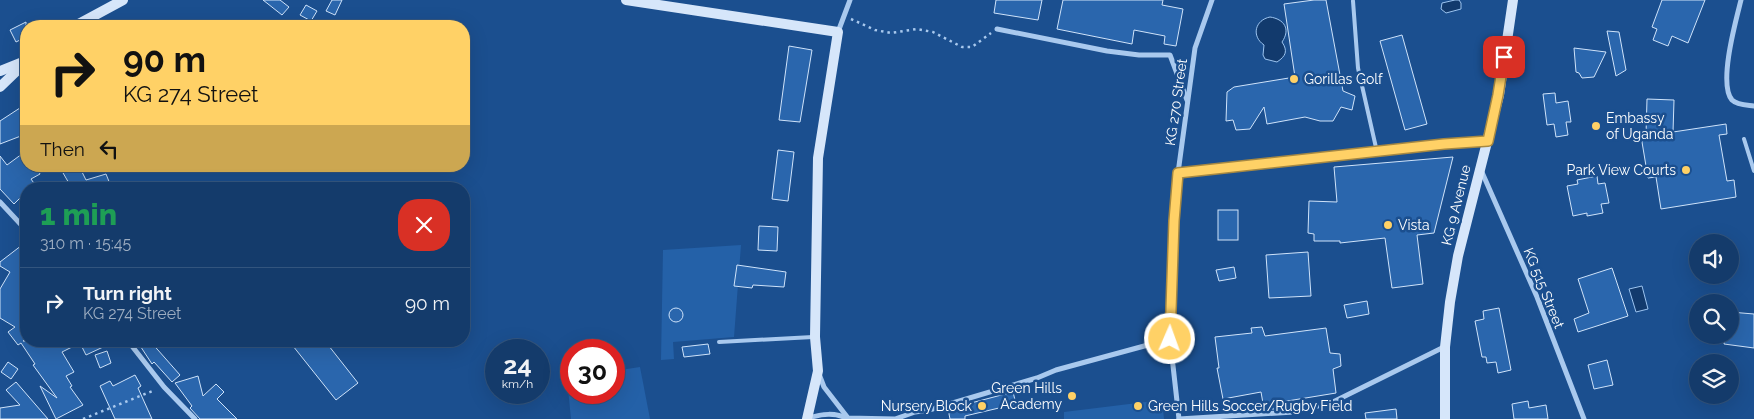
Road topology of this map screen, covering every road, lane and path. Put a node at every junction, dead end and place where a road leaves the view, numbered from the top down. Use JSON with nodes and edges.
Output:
{"nodes":[{"id":1,"x":123,"y":0,"type":"edge"},
{"id":2,"x":626,"y":0,"type":"edge"},
{"id":3,"x":850,"y":0,"type":"edge"},
{"id":4,"x":1212,"y":0,"type":"edge"},
{"id":5,"x":1513,"y":0,"type":"edge"},
{"id":6,"x":1741,"y":0,"type":"edge"},
{"id":7,"x":1353,"y":1,"type":"edge"},
{"id":8,"x":844,"y":16,"type":"junction"},
{"id":9,"x":86,"y":20,"type":"edge"},
{"id":10,"x":996,"y":29,"type":"joint"},
{"id":11,"x":838,"y":32,"type":"junction"},
{"id":12,"x":20,"y":63,"type":"edge"},
{"id":13,"x":20,"y":67,"type":"edge"},
{"id":14,"x":0,"y":70,"type":"edge"},
{"id":15,"x":0,"y":87,"type":"edge"},
{"id":16,"x":1187,"y":102,"type":"junction"},
{"id":17,"x":1754,"y":106,"type":"edge"},
{"id":18,"x":1744,"y":139,"type":"dead end"},
{"id":19,"x":1488,"y":141,"type":"junction"},
{"id":20,"x":1377,"y":152,"type":"junction"},
{"id":21,"x":1480,"y":166,"type":"junction"},
{"id":22,"x":1754,"y":170,"type":"edge"},
{"id":23,"x":1178,"y":173,"type":"junction"},
{"id":24,"x":0,"y":202,"type":"edge"},
{"id":25,"x":20,"y":224,"type":"edge"},
{"id":26,"x":815,"y":337,"type":"junction"},
{"id":27,"x":1170,"y":339,"type":"junction"},
{"id":28,"x":719,"y":342,"type":"dead end"},
{"id":29,"x":133,"y":347,"type":"edge"},
{"id":30,"x":1445,"y":347,"type":"junction"},
{"id":31,"x":818,"y":371,"type":"junction"},
{"id":32,"x":164,"y":386,"type":"junction"},
{"id":33,"x":848,"y":418,"type":"edge"},
{"id":34,"x":84,"y":419,"type":"edge"},
{"id":35,"x":195,"y":419,"type":"edge"},
{"id":36,"x":807,"y":419,"type":"edge"},
{"id":37,"x":895,"y":419,"type":"edge"},
{"id":38,"x":1179,"y":419,"type":"edge"},
{"id":39,"x":1445,"y":419,"type":"edge"},
{"id":40,"x":1584,"y":419,"type":"edge"}],
"edges":[{"from":1,"to":9,"type":"street"},
{"from":2,"to":11,"type":"street"},
{"from":3,"to":8,"type":"street"},
{"from":4,"to":16,"type":"street","name":"KG 270 Street"},
{"from":5,"to":19,"type":"street","name":"KG 9 Avenue"},
{"from":6,"to":17,"type":"street"},
{"from":7,"to":20,"type":"lane"},
{"from":8,"to":10,"type":"path"},
{"from":8,"to":11,"type":"street"},
{"from":10,"to":16,"type":"street"},
{"from":11,"to":26,"type":"street"},
{"from":12,"to":14,"type":"street"},
{"from":13,"to":15,"type":"street"},
{"from":16,"to":23,"type":"street","name":"KG 270 Street"},
{"from":18,"to":22,"type":"lane"},
{"from":19,"to":20,"type":"street"},
{"from":19,"to":21,"type":"street","name":"KG 9 Avenue"},
{"from":20,"to":23,"type":"street"},
{"from":21,"to":30,"type":"street","name":"KG 9 Avenue"},
{"from":21,"to":40,"type":"street","name":"KG 515 Street"},
{"from":23,"to":27,"type":"street","name":"KG 270 Street"},
{"from":24,"to":25,"type":"street"},
{"from":26,"to":28,"type":"lane"},
{"from":26,"to":31,"type":"street"},
{"from":27,"to":37,"type":"street"},
{"from":27,"to":38,"type":"street","name":"KG 270 Street"},
{"from":29,"to":32,"type":"street"},
{"from":30,"to":38,"type":"street"},
{"from":30,"to":39,"type":"street","name":"KG 9 Avenue"},
{"from":31,"to":33,"type":"street"},
{"from":31,"to":36,"type":"street"},
{"from":32,"to":34,"type":"path"},
{"from":32,"to":35,"type":"street"},
{"from":33,"to":36,"type":"street"},
{"from":33,"to":37,"type":"street"}]}
